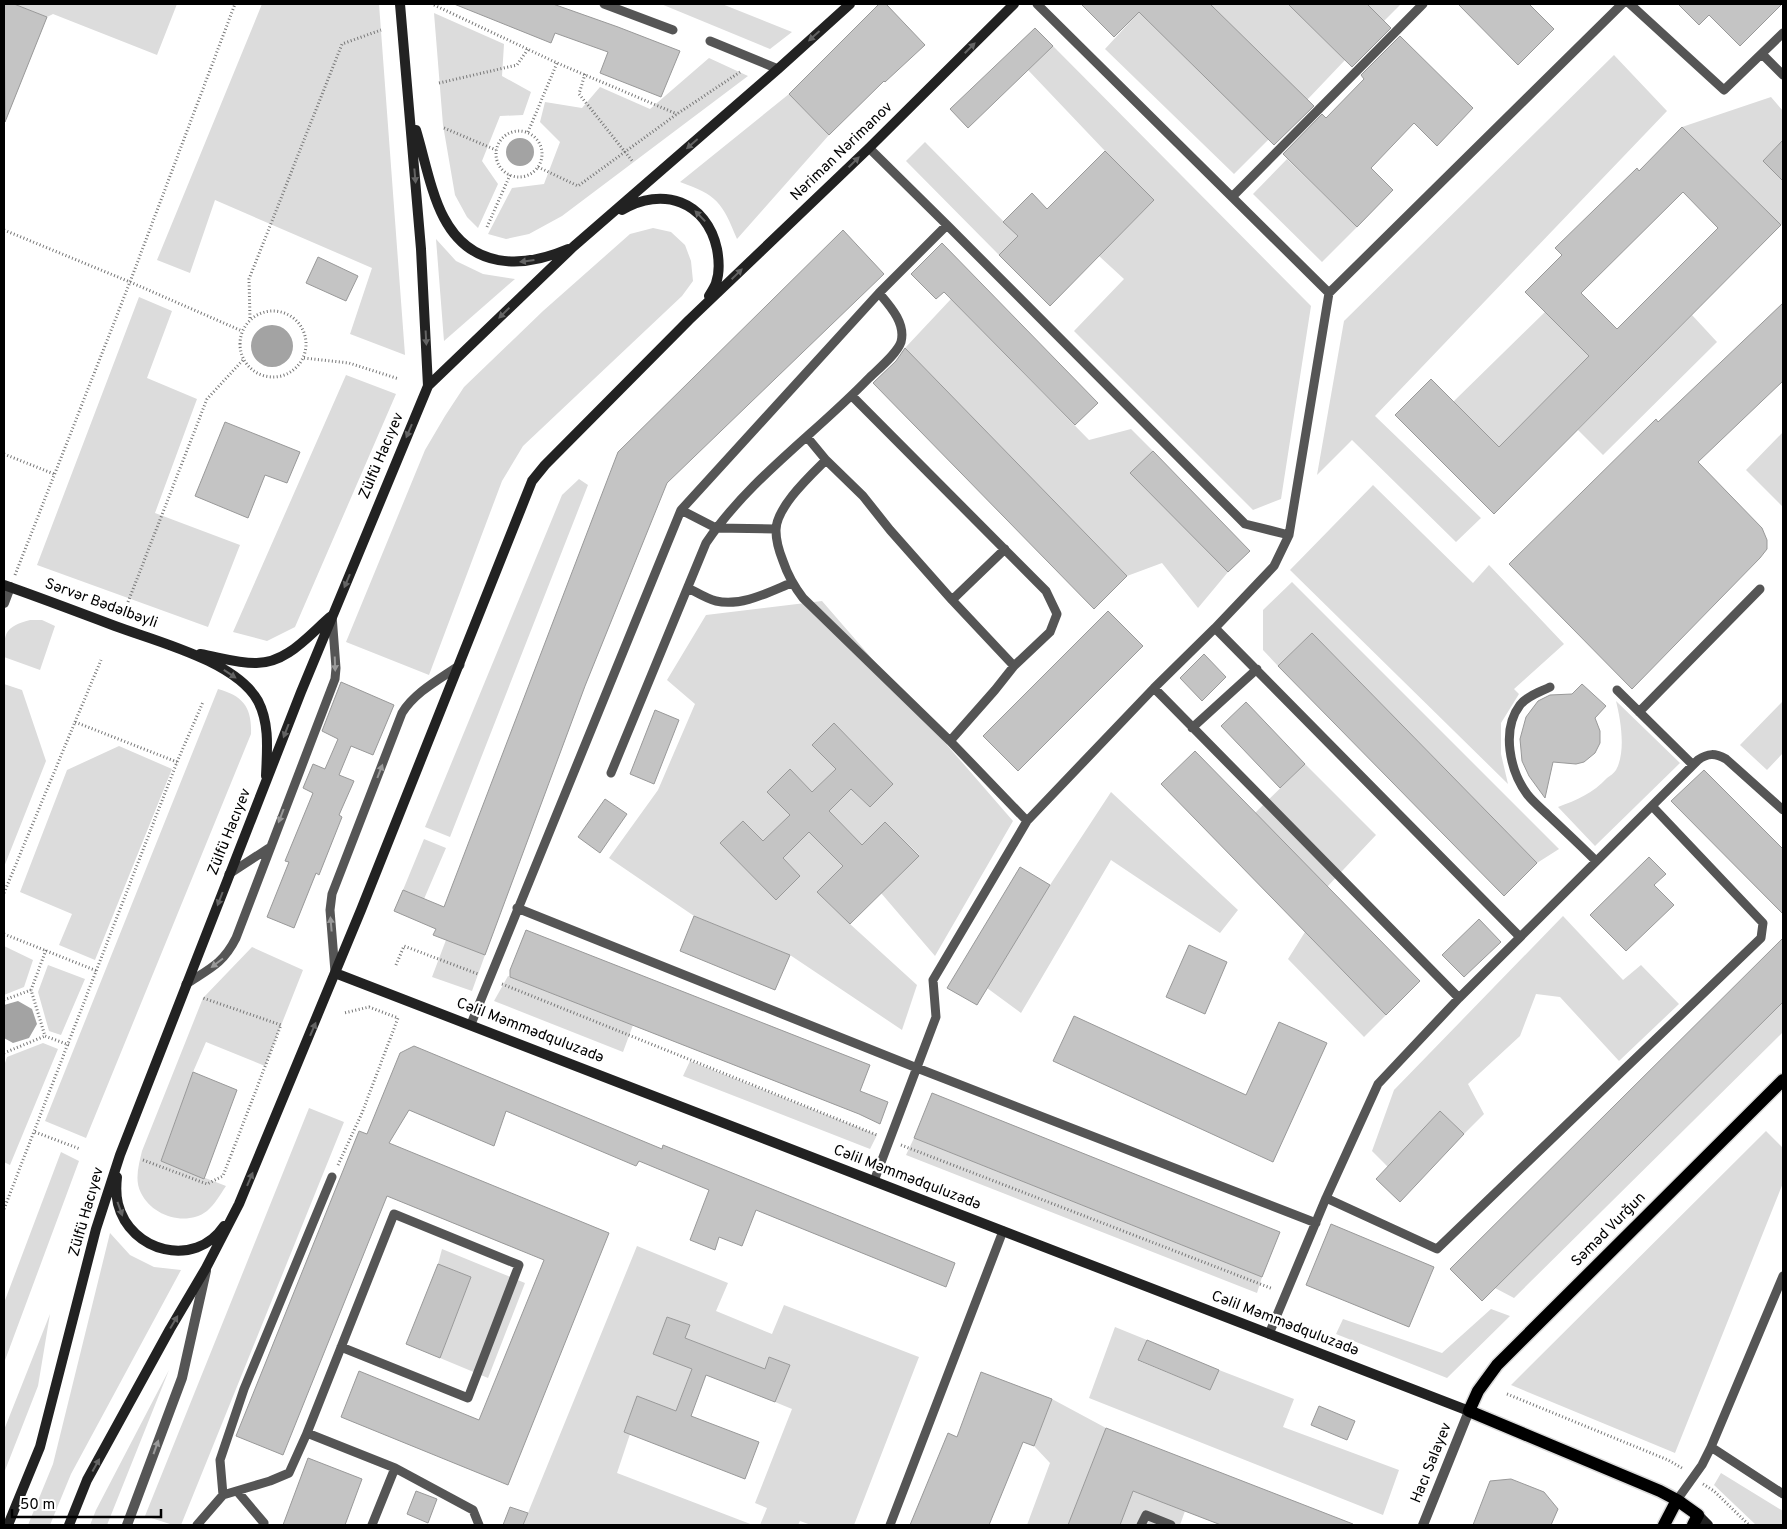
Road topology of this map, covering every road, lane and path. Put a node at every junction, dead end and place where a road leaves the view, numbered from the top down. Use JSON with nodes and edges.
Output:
{"nodes":[{"id":1,"x":235,"y":4,"type":"edge"},
{"id":2,"x":400,"y":4,"type":"edge"},
{"id":3,"x":604,"y":4,"type":"edge"},
{"id":4,"x":850,"y":4,"type":"edge"},
{"id":5,"x":1014,"y":4,"type":"edge"},
{"id":6,"x":1037,"y":4,"type":"edge"},
{"id":7,"x":1423,"y":4,"type":"edge"},
{"id":8,"x":1622,"y":4,"type":"edge"},
{"id":9,"x":1630,"y":4,"type":"edge"},
{"id":10,"x":434,"y":5,"type":"edge"},
{"id":11,"x":381,"y":30,"type":"dead end"},
{"id":12,"x":673,"y":30,"type":"dead end"},
{"id":13,"x":1783,"y":33,"type":"edge"},
{"id":14,"x":710,"y":41,"type":"dead end"},
{"id":15,"x":528,"y":49,"type":"junction"},
{"id":16,"x":1762,"y":54,"type":"junction"},
{"id":17,"x":557,"y":63,"type":"junction"},
{"id":18,"x":778,"y":69,"type":"junction"},
{"id":19,"x":740,"y":72,"type":"dead end"},
{"id":20,"x":585,"y":74,"type":"junction"},
{"id":21,"x":1783,"y":75,"type":"edge"},
{"id":22,"x":439,"y":83,"type":"dead end"},
{"id":23,"x":410,"y":110,"type":"junction"},
{"id":24,"x":676,"y":114,"type":"junction"},
{"id":25,"x":444,"y":128,"type":"dead end"},
{"id":26,"x":528,"y":132,"type":"junction"},
{"id":27,"x":869,"y":148,"type":"junction"},
{"id":28,"x":496,"y":150,"type":"junction"},
{"id":29,"x":625,"y":152,"type":"junction"},
{"id":30,"x":633,"y":162,"type":"dead end"},
{"id":31,"x":538,"y":167,"type":"junction"},
{"id":32,"x":510,"y":175,"type":"junction"},
{"id":33,"x":1232,"y":197,"type":"junction"},
{"id":34,"x":604,"y":221,"type":"junction"},
{"id":35,"x":947,"y":225,"type":"junction"},
{"id":36,"x":487,"y":227,"type":"dead end"},
{"id":37,"x":4,"y":230,"type":"edge"},
{"id":38,"x":573,"y":247,"type":"junction"},
{"id":39,"x":130,"y":282,"type":"junction"},
{"id":40,"x":878,"y":293,"type":"junction"},
{"id":41,"x":1329,"y":293,"type":"junction"},
{"id":42,"x":250,"y":318,"type":"junction"},
{"id":43,"x":689,"y":320,"type":"junction"},
{"id":44,"x":242,"y":331,"type":"junction"},
{"id":45,"x":304,"y":358,"type":"junction"},
{"id":46,"x":243,"y":360,"type":"junction"},
{"id":47,"x":399,"y":379,"type":"dead end"},
{"id":48,"x":428,"y":386,"type":"junction"},
{"id":49,"x":852,"y":396,"type":"junction"},
{"id":50,"x":807,"y":437,"type":"junction"},
{"id":51,"x":4,"y":454,"type":"edge"},
{"id":52,"x":826,"y":460,"type":"junction"},
{"id":53,"x":54,"y":474,"type":"junction"},
{"id":54,"x":681,"y":510,"type":"junction"},
{"id":55,"x":716,"y":528,"type":"junction"},
{"id":56,"x":775,"y":529,"type":"junction"},
{"id":57,"x":1289,"y":535,"type":"junction"},
{"id":58,"x":1005,"y":549,"type":"junction"},
{"id":59,"x":791,"y":584,"type":"junction"},
{"id":60,"x":7,"y":586,"type":"edge"},
{"id":61,"x":688,"y":588,"type":"junction"},
{"id":62,"x":1760,"y":588,"type":"dead end"},
{"id":63,"x":952,"y":600,"type":"junction"},
{"id":64,"x":128,"y":602,"type":"dead end"},
{"id":65,"x":4,"y":603,"type":"edge"},
{"id":66,"x":332,"y":615,"type":"junction"},
{"id":67,"x":1215,"y":628,"type":"junction"},
{"id":68,"x":187,"y":652,"type":"junction"},
{"id":69,"x":102,"y":660,"type":"dead end"},
{"id":70,"x":460,"y":665,"type":"junction"},
{"id":71,"x":1014,"y":666,"type":"junction"},
{"id":72,"x":1257,"y":669,"type":"junction"},
{"id":73,"x":1550,"y":687,"type":"dead end"},
{"id":74,"x":1154,"y":688,"type":"junction"},
{"id":75,"x":1616,"y":690,"type":"dead end"},
{"id":76,"x":203,"y":702,"type":"dead end"},
{"id":77,"x":1639,"y":712,"type":"junction"},
{"id":78,"x":75,"y":722,"type":"junction"},
{"id":79,"x":1192,"y":728,"type":"junction"},
{"id":80,"x":950,"y":741,"type":"junction"},
{"id":81,"x":177,"y":762,"type":"junction"},
{"id":82,"x":1693,"y":765,"type":"junction"},
{"id":83,"x":611,"y":773,"type":"dead end"},
{"id":84,"x":266,"y":785,"type":"junction"},
{"id":85,"x":1652,"y":806,"type":"junction"},
{"id":86,"x":1783,"y":810,"type":"edge"},
{"id":87,"x":1027,"y":821,"type":"junction"},
{"id":88,"x":269,"y":848,"type":"junction"},
{"id":89,"x":1596,"y":861,"type":"junction"},
{"id":90,"x":229,"y":874,"type":"junction"},
{"id":91,"x":4,"y":893,"type":"edge"},
{"id":92,"x":517,"y":908,"type":"junction"},
{"id":93,"x":4,"y":934,"type":"edge"},
{"id":94,"x":1520,"y":937,"type":"junction"},
{"id":95,"x":46,"y":950,"type":"junction"},
{"id":96,"x":396,"y":965,"type":"dead end"},
{"id":97,"x":97,"y":971,"type":"junction"},
{"id":98,"x":336,"y":973,"type":"junction"},
{"id":99,"x":489,"y":978,"type":"junction"},
{"id":100,"x":186,"y":984,"type":"junction"},
{"id":101,"x":31,"y":990,"type":"junction"},
{"id":102,"x":203,"y":998,"type":"dead end"},
{"id":103,"x":1459,"y":998,"type":"junction"},
{"id":104,"x":4,"y":1000,"type":"edge"},
{"id":105,"x":344,"y":1012,"type":"dead end"},
{"id":106,"x":471,"y":1024,"type":"junction"},
{"id":107,"x":45,"y":1036,"type":"junction"},
{"id":108,"x":68,"y":1044,"type":"junction"},
{"id":109,"x":4,"y":1053,"type":"edge"},
{"id":110,"x":917,"y":1068,"type":"junction"},
{"id":111,"x":1783,"y":1080,"type":"edge"},
{"id":112,"x":35,"y":1132,"type":"junction"},
{"id":113,"x":889,"y":1140,"type":"junction"},
{"id":114,"x":80,"y":1149,"type":"dead end"},
{"id":115,"x":143,"y":1160,"type":"dead end"},
{"id":116,"x":118,"y":1162,"type":"junction"},
{"id":117,"x":332,"y":1177,"type":"joint"},
{"id":118,"x":874,"y":1181,"type":"junction"},
{"id":119,"x":1326,"y":1198,"type":"junction"},
{"id":120,"x":239,"y":1204,"type":"junction"},
{"id":121,"x":4,"y":1209,"type":"edge"},
{"id":122,"x":1316,"y":1223,"type":"junction"},
{"id":123,"x":1003,"y":1231,"type":"junction"},
{"id":124,"x":206,"y":1268,"type":"junction"},
{"id":125,"x":1783,"y":1276,"type":"edge"},
{"id":126,"x":1286,"y":1294,"type":"junction"},
{"id":127,"x":1269,"y":1334,"type":"junction"},
{"id":128,"x":341,"y":1347,"type":"junction"},
{"id":129,"x":1507,"y":1394,"type":"dead end"},
{"id":130,"x":1469,"y":1411,"type":"junction"},
{"id":131,"x":307,"y":1433,"type":"junction"},
{"id":132,"x":1711,"y":1448,"type":"junction"},
{"id":133,"x":395,"y":1468,"type":"junction"},
{"id":134,"x":1694,"y":1477,"type":"junction"},
{"id":135,"x":237,"y":1491,"type":"junction"},
{"id":136,"x":1783,"y":1494,"type":"edge"},
{"id":137,"x":223,"y":1495,"type":"junction"},
{"id":138,"x":1678,"y":1500,"type":"junction"},
{"id":139,"x":1695,"y":1520,"type":"edge"},
{"id":140,"x":8,"y":1525,"type":"edge"},
{"id":141,"x":69,"y":1525,"type":"edge"},
{"id":142,"x":127,"y":1525,"type":"edge"},
{"id":143,"x":197,"y":1525,"type":"edge"},
{"id":144,"x":263,"y":1525,"type":"edge"},
{"id":145,"x":372,"y":1525,"type":"edge"},
{"id":146,"x":479,"y":1525,"type":"edge"},
{"id":147,"x":890,"y":1525,"type":"edge"},
{"id":148,"x":1141,"y":1525,"type":"edge"},
{"id":149,"x":1171,"y":1525,"type":"edge"},
{"id":150,"x":1423,"y":1525,"type":"edge"},
{"id":151,"x":1664,"y":1525,"type":"edge"},
{"id":152,"x":1708,"y":1525,"type":"edge"},
{"id":153,"x":1749,"y":1525,"type":"edge"}],
"edges":[{"from":1,"to":39,"type":"path"},
{"from":2,"to":23,"type":"main road"},
{"from":3,"to":12,"type":"lane"},
{"from":4,"to":18,"type":"main road","one_way":true},
{"from":27,"to":5,"type":"main road","name":"Nəriman Nərimanov","one_way":true},
{"from":6,"to":33,"type":"lane"},
{"from":7,"to":33,"type":"lane"},
{"from":8,"to":41,"type":"lane"},
{"from":9,"to":16,"type":"lane"},
{"from":10,"to":15,"type":"path"},
{"from":11,"to":42,"type":"path"},
{"from":13,"to":16,"type":"lane"},
{"from":14,"to":18,"type":"lane"},
{"from":15,"to":17,"type":"path"},
{"from":15,"to":22,"type":"path"},
{"from":16,"to":21,"type":"lane"},
{"from":17,"to":20,"type":"path"},
{"from":17,"to":26,"type":"path"},
{"from":18,"to":34,"type":"main road","one_way":true},
{"from":19,"to":24,"type":"path"},
{"from":20,"to":24,"type":"path"},
{"from":20,"to":29,"type":"path"},
{"from":38,"to":23,"type":"main road","one_way":true},
{"from":23,"to":48,"type":"main road","one_way":true},
{"from":24,"to":29,"type":"path"},
{"from":25,"to":28,"type":"path"},
{"from":26,"to":28,"type":"path"},
{"from":26,"to":31,"type":"path"},
{"from":27,"to":35,"type":"lane"},
{"from":43,"to":27,"type":"main road","name":"Nəriman Nərimanov","one_way":true},
{"from":28,"to":32,"type":"path"},
{"from":29,"to":30,"type":"path"},
{"from":29,"to":31,"type":"path"},
{"from":31,"to":32,"type":"path"},
{"from":32,"to":36,"type":"path"},
{"from":33,"to":41,"type":"lane"},
{"from":34,"to":38,"type":"main road","name":"Zülfü Hacıyev"},
{"from":43,"to":34,"type":"main road","one_way":true},
{"from":35,"to":40,"type":"lane"},
{"from":35,"to":57,"type":"lane"},
{"from":37,"to":39,"type":"path"},
{"from":38,"to":48,"type":"main road","name":"Zülfü Hacıyev","one_way":true},
{"from":39,"to":44,"type":"path"},
{"from":39,"to":53,"type":"path"},
{"from":40,"to":49,"type":"lane"},
{"from":40,"to":54,"type":"lane"},
{"from":41,"to":57,"type":"lane"},
{"from":42,"to":44,"type":"path"},
{"from":42,"to":45,"type":"path"},
{"from":43,"to":70,"type":"main road"},
{"from":44,"to":46,"type":"path"},
{"from":45,"to":46,"type":"path"},
{"from":45,"to":47,"type":"path"},
{"from":46,"to":64,"type":"path"},
{"from":48,"to":66,"type":"main road","name":"Zülfü Hacıyev","one_way":true},
{"from":49,"to":50,"type":"lane"},
{"from":49,"to":58,"type":"lane"},
{"from":50,"to":52,"type":"lane"},
{"from":50,"to":55,"type":"lane"},
{"from":51,"to":53,"type":"path"},
{"from":52,"to":56,"type":"lane"},
{"from":52,"to":63,"type":"lane"},
{"from":53,"to":60,"type":"path"},
{"from":54,"to":55,"type":"lane"},
{"from":54,"to":92,"type":"lane"},
{"from":55,"to":56,"type":"lane"},
{"from":55,"to":61,"type":"lane"},
{"from":56,"to":59,"type":"lane"},
{"from":57,"to":67,"type":"lane"},
{"from":58,"to":63,"type":"lane"},
{"from":58,"to":71,"type":"lane"},
{"from":59,"to":61,"type":"lane"},
{"from":59,"to":80,"type":"lane"},
{"from":60,"to":65,"type":"street"},
{"from":60,"to":68,"type":"main road","name":"Sərvər Bədəlbəyli"},
{"from":61,"to":83,"type":"lane"},
{"from":62,"to":77,"type":"lane"},
{"from":63,"to":71,"type":"lane"},
{"from":66,"to":68,"type":"main road"},
{"from":66,"to":84,"type":"main road","name":"Zülfü Hacıyev","one_way":true},
{"from":66,"to":88,"type":"lane","one_way":true},
{"from":67,"to":72,"type":"lane"},
{"from":67,"to":74,"type":"lane"},
{"from":68,"to":84,"type":"main road","one_way":true},
{"from":69,"to":78,"type":"path"},
{"from":70,"to":98,"type":"main road"},
{"from":98,"to":70,"type":"lane","one_way":true},
{"from":71,"to":80,"type":"lane"},
{"from":72,"to":79,"type":"lane"},
{"from":72,"to":94,"type":"lane"},
{"from":73,"to":89,"type":"lane"},
{"from":74,"to":79,"type":"lane"},
{"from":74,"to":87,"type":"lane"},
{"from":75,"to":77,"type":"lane"},
{"from":76,"to":81,"type":"path"},
{"from":77,"to":82,"type":"lane"},
{"from":78,"to":81,"type":"path"},
{"from":78,"to":91,"type":"path"},
{"from":79,"to":103,"type":"lane"},
{"from":80,"to":87,"type":"lane"},
{"from":81,"to":97,"type":"path"},
{"from":82,"to":85,"type":"lane"},
{"from":82,"to":86,"type":"lane"},
{"from":84,"to":90,"type":"main road","name":"Zülfü Hacıyev"},
{"from":85,"to":89,"type":"lane"},
{"from":85,"to":119,"type":"lane"},
{"from":87,"to":110,"type":"lane"},
{"from":88,"to":90,"type":"lane"},
{"from":88,"to":100,"type":"lane","one_way":true},
{"from":89,"to":94,"type":"lane"},
{"from":90,"to":100,"type":"main road","name":"Zülfü Hacıyev","one_way":true},
{"from":92,"to":99,"type":"lane"},
{"from":92,"to":110,"type":"lane"},
{"from":93,"to":95,"type":"path"},
{"from":94,"to":103,"type":"lane"},
{"from":95,"to":97,"type":"path"},
{"from":95,"to":101,"type":"path"},
{"from":96,"to":99,"type":"path"},
{"from":97,"to":108,"type":"path"},
{"from":98,"to":106,"type":"main road","name":"Cəlil Məmmədquluzadə"},
{"from":120,"to":98,"type":"main road","one_way":true},
{"from":99,"to":106,"type":"lane"},
{"from":99,"to":113,"type":"path"},
{"from":100,"to":116,"type":"main road","name":"Zülfü Hacıyev"},
{"from":101,"to":104,"type":"path"},
{"from":101,"to":107,"type":"path"},
{"from":102,"to":115,"type":"path"},
{"from":103,"to":119,"type":"lane"},
{"from":105,"to":117,"type":"path"},
{"from":106,"to":118,"type":"main road","name":"Cəlil Məmmədquluzadə"},
{"from":107,"to":108,"type":"path"},
{"from":107,"to":109,"type":"path"},
{"from":108,"to":112,"type":"path"},
{"from":110,"to":113,"type":"lane"},
{"from":110,"to":122,"type":"lane"},
{"from":111,"to":130,"type":"main road","name":"Səməd Vurğun"},
{"from":112,"to":114,"type":"path"},
{"from":112,"to":121,"type":"path"},
{"from":113,"to":118,"type":"lane"},
{"from":113,"to":126,"type":"path"},
{"from":116,"to":120,"type":"main road","one_way":true},
{"from":116,"to":140,"type":"main road","name":"Zülfü Hacıyev"},
{"from":117,"to":137,"type":"lane"},
{"from":118,"to":123,"type":"main road","name":"Cəlil Məmmədquluzadə"},
{"from":119,"to":122,"type":"lane"},
{"from":120,"to":124,"type":"main road"},
{"from":122,"to":126,"type":"lane"},
{"from":123,"to":127,"type":"main road","name":"Cəlil Məmmədquluzadə"},
{"from":123,"to":147,"type":"lane"},
{"from":141,"to":124,"type":"main road","one_way":true},
{"from":142,"to":124,"type":"street","one_way":true},
{"from":125,"to":132,"type":"lane"},
{"from":126,"to":127,"type":"lane"},
{"from":127,"to":130,"type":"main road","name":"Cəlil Məmmədquluzadə"},
{"from":128,"to":128,"type":"lane"},
{"from":128,"to":131,"type":"lane"},
{"from":129,"to":134,"type":"path"},
{"from":130,"to":138,"type":"main road"},
{"from":130,"to":150,"type":"street","name":"Hacı Salayev"},
{"from":131,"to":133,"type":"lane"},
{"from":131,"to":135,"type":"lane"},
{"from":132,"to":134,"type":"lane"},
{"from":132,"to":136,"type":"lane"},
{"from":133,"to":145,"type":"lane"},
{"from":133,"to":146,"type":"lane"},
{"from":134,"to":138,"type":"lane"},
{"from":134,"to":153,"type":"path"},
{"from":135,"to":137,"type":"lane"},
{"from":135,"to":144,"type":"lane"},
{"from":137,"to":143,"type":"lane"},
{"from":138,"to":139,"type":"main road"},
{"from":138,"to":151,"type":"main road"},
{"from":139,"to":152,"type":"main road"},
{"from":148,"to":149,"type":"lane"}]}
